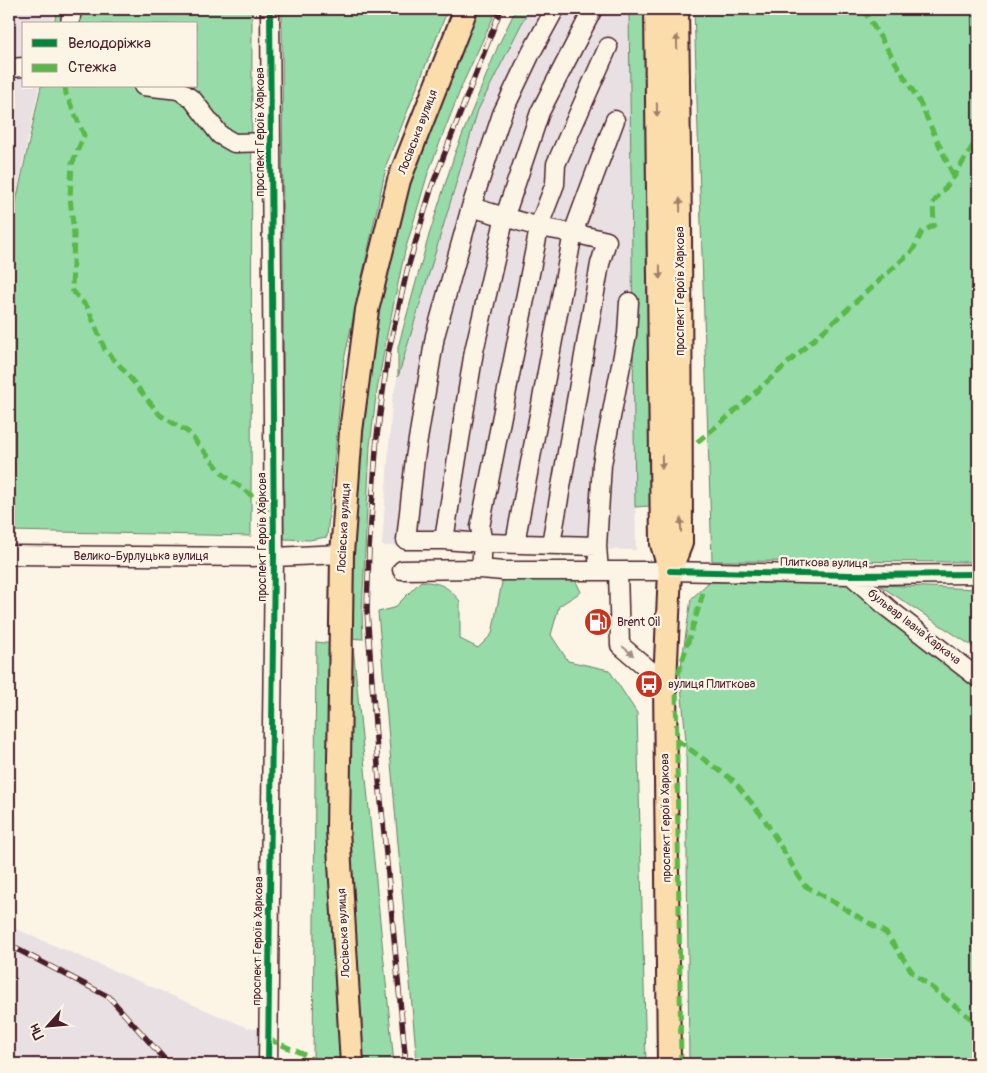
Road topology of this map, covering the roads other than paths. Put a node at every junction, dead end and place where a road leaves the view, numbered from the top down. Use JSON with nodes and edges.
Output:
{"nodes":[{"id":1,"x":72,"y":9,"type":"edge"},
{"id":2,"x":270,"y":9,"type":"edge"},
{"id":3,"x":466,"y":9,"type":"edge"},
{"id":4,"x":555,"y":9,"type":"edge"},
{"id":5,"x":593,"y":9,"type":"edge"},
{"id":6,"x":656,"y":9,"type":"edge"},
{"id":7,"x":677,"y":9,"type":"edge"},
{"id":8,"x":70,"y":22,"type":"edge"},
{"id":9,"x":608,"y":47,"type":"dead end"},
{"id":10,"x":161,"y":88,"type":"edge"},
{"id":11,"x":615,"y":120,"type":"dead end"},
{"id":12,"x":271,"y":142,"type":"junction"},
{"id":13,"x":471,"y":207,"type":"junction"},
{"id":14,"x":505,"y":216,"type":"junction"},
{"id":15,"x":539,"y":227,"type":"junction"},
{"id":16,"x":573,"y":233,"type":"junction"},
{"id":17,"x":629,"y":302,"type":"dead end"},
{"id":18,"x":444,"y":540,"type":"junction"},
{"id":19,"x":483,"y":542,"type":"junction"},
{"id":20,"x":515,"y":543,"type":"junction"},
{"id":21,"x":551,"y":544,"type":"junction"},
{"id":22,"x":597,"y":546,"type":"junction"},
{"id":23,"x":342,"y":554,"type":"junction"},
{"id":24,"x":9,"y":555,"type":"edge"},
{"id":25,"x":274,"y":557,"type":"junction"},
{"id":26,"x":481,"y":569,"type":"junction"},
{"id":27,"x":402,"y":570,"type":"dead end"},
{"id":28,"x":599,"y":571,"type":"junction"},
{"id":29,"x":618,"y":571,"type":"junction"},
{"id":30,"x":670,"y":571,"type":"junction"},
{"id":31,"x":978,"y":574,"type":"edge"},
{"id":32,"x":851,"y":575,"type":"junction"},
{"id":33,"x":978,"y":678,"type":"edge"},
{"id":34,"x":665,"y":683,"type":"junction"},
{"id":35,"x":268,"y":1064,"type":"edge"},
{"id":36,"x":352,"y":1064,"type":"edge"},
{"id":37,"x":669,"y":1064,"type":"edge"}],
"edges":[{"from":1,"to":8,"type":"street"},
{"from":2,"to":12,"type":"street","name":"проспект Героїв Харкова"},
{"from":3,"to":23,"type":"main road","name":"Лосівська вулиця"},
{"from":4,"to":13,"type":"street"},
{"from":5,"to":14,"type":"street"},
{"from":6,"to":30,"type":"main road","name":"проспект Героїв Харкова","one_way":true},
{"from":30,"to":7,"type":"main road","name":"проспект Героїв Харкова","one_way":true},
{"from":9,"to":15,"type":"street"},
{"from":10,"to":12,"type":"street"},
{"from":11,"to":16,"type":"street"},
{"from":12,"to":25,"type":"street","name":"проспект Героїв Харкова"},
{"from":13,"to":14,"type":"street"},
{"from":13,"to":18,"type":"street"},
{"from":14,"to":15,"type":"street"},
{"from":14,"to":18,"type":"street"},
{"from":15,"to":16,"type":"street"},
{"from":15,"to":19,"type":"street"},
{"from":16,"to":20,"type":"street"},
{"from":16,"to":21,"type":"street"},
{"from":17,"to":22,"type":"street"},
{"from":18,"to":19,"type":"street"},
{"from":19,"to":20,"type":"street"},
{"from":19,"to":26,"type":"street"},
{"from":20,"to":21,"type":"street"},
{"from":21,"to":22,"type":"street"},
{"from":22,"to":28,"type":"street"},
{"from":23,"to":25,"type":"street"},
{"from":23,"to":36,"type":"main road","name":"Лосівська вулиця"},
{"from":24,"to":25,"type":"street","name":"Велико-Бурлуцька вулиця"},
{"from":25,"to":35,"type":"street","name":"проспект Героїв Харкова"},
{"from":26,"to":27,"type":"street","name":"Плиткова вулиця"},
{"from":26,"to":28,"type":"street","name":"Плиткова вулиця"},
{"from":28,"to":29,"type":"street","name":"Плиткова вулиця"},
{"from":29,"to":30,"type":"street","name":"Плиткова вулиця"},
{"from":29,"to":34,"type":"street","one_way":true},
{"from":30,"to":32,"type":"street","name":"Плиткова вулиця"},
{"from":30,"to":34,"type":"main road","name":"проспект Героїв Харкова"},
{"from":31,"to":32,"type":"street","name":"Плиткова вулиця"},
{"from":32,"to":33,"type":"street","name":"бульвар Івана Каркача"},
{"from":34,"to":37,"type":"main road","name":"проспект Героїв Харкова"}]}
